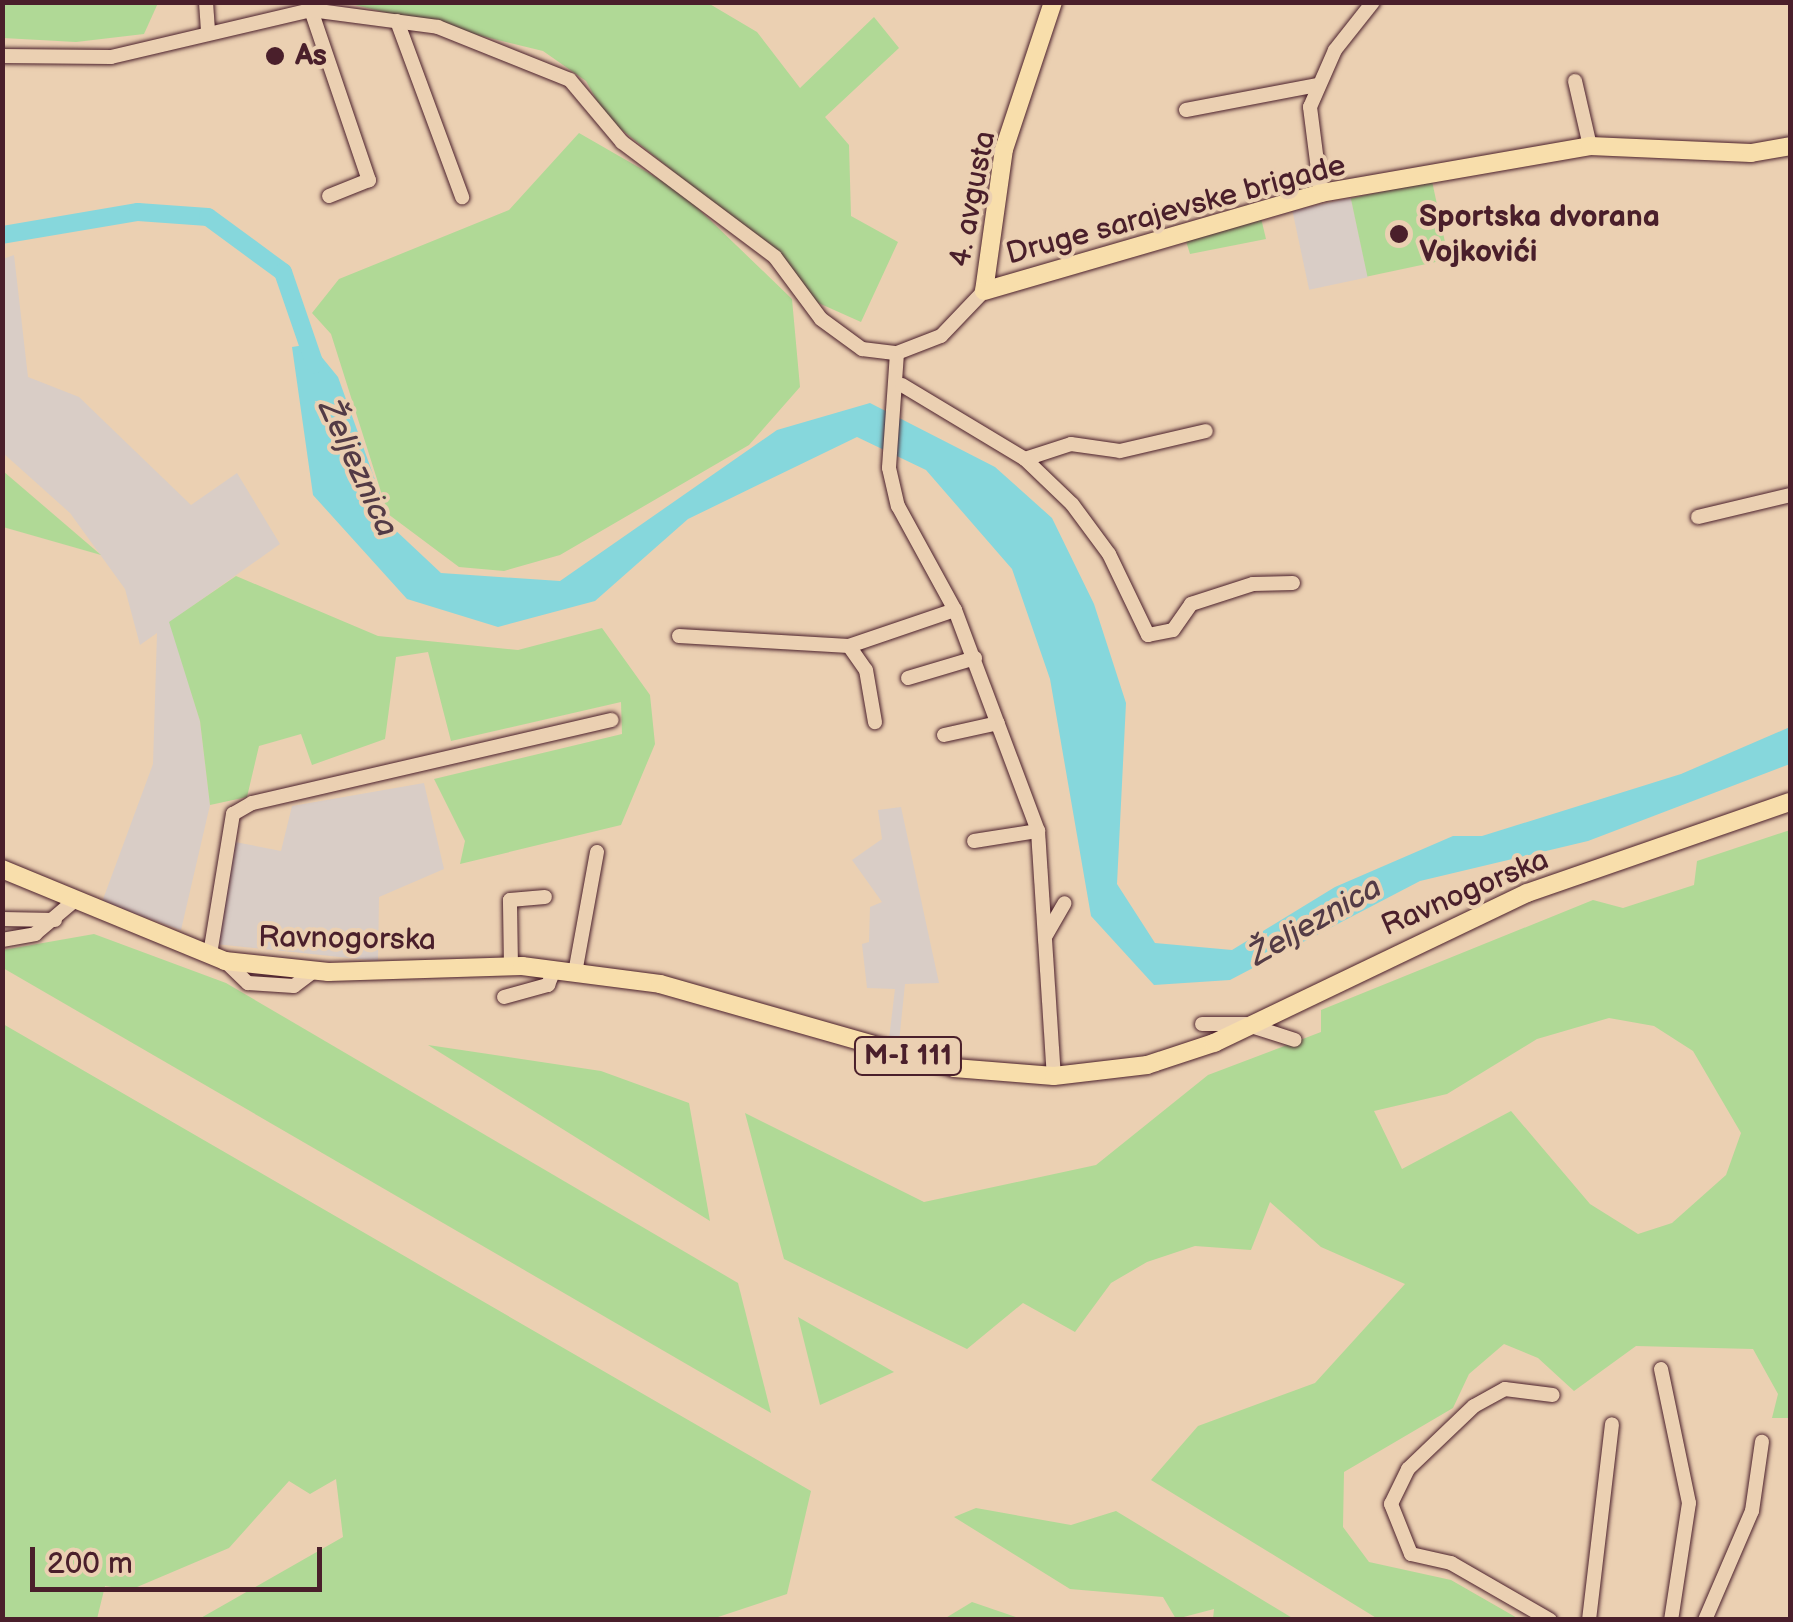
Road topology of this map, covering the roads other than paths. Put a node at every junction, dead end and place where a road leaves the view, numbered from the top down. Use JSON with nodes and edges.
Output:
{"nodes":[{"id":1,"x":206,"y":2,"type":"edge"},
{"id":2,"x":1052,"y":2,"type":"edge"},
{"id":3,"x":1373,"y":2,"type":"edge"},
{"id":4,"x":312,"y":10,"type":"junction"},
{"id":5,"x":397,"y":20,"type":"junction"},
{"id":6,"x":208,"y":30,"type":"junction"},
{"id":7,"x":2,"y":56,"type":"edge"},
{"id":8,"x":1575,"y":81,"type":"dead end"},
{"id":9,"x":1317,"y":85,"type":"junction"},
{"id":10,"x":1186,"y":110,"type":"dead end"},
{"id":11,"x":1590,"y":146,"type":"junction"},
{"id":12,"x":1790,"y":146,"type":"edge"},
{"id":13,"x":1321,"y":194,"type":"junction"},
{"id":14,"x":329,"y":196,"type":"dead end"},
{"id":15,"x":462,"y":197,"type":"dead end"},
{"id":16,"x":984,"y":291,"type":"junction"},
{"id":17,"x":897,"y":353,"type":"junction"},
{"id":18,"x":900,"y":390,"type":"junction"},
{"id":19,"x":1206,"y":430,"type":"dead end"},
{"id":20,"x":1025,"y":459,"type":"junction"},
{"id":21,"x":1790,"y":494,"type":"edge"},
{"id":22,"x":1698,"y":517,"type":"dead end"},
{"id":23,"x":1293,"y":583,"type":"dead end"},
{"id":24,"x":955,"y":610,"type":"junction"},
{"id":25,"x":679,"y":636,"type":"dead end"},
{"id":26,"x":849,"y":646,"type":"junction"},
{"id":27,"x":975,"y":658,"type":"junction"},
{"id":28,"x":908,"y":678,"type":"dead end"},
{"id":29,"x":612,"y":720,"type":"dead end"},
{"id":30,"x":875,"y":722,"type":"dead end"},
{"id":31,"x":998,"y":723,"type":"junction"},
{"id":32,"x":944,"y":735,"type":"dead end"},
{"id":33,"x":1790,"y":802,"type":"edge"},
{"id":34,"x":1038,"y":831,"type":"junction"},
{"id":35,"x":974,"y":841,"type":"dead end"},
{"id":36,"x":597,"y":852,"type":"dead end"},
{"id":37,"x":2,"y":869,"type":"edge"},
{"id":38,"x":545,"y":897,"type":"dead end"},
{"id":39,"x":75,"y":900,"type":"junction"},
{"id":40,"x":1065,"y":902,"type":"dead end"},
{"id":41,"x":2,"y":919,"type":"edge"},
{"id":42,"x":55,"y":920,"type":"junction"},
{"id":43,"x":1044,"y":938,"type":"junction"},
{"id":44,"x":2,"y":940,"type":"edge"},
{"id":45,"x":218,"y":955,"type":"junction"},
{"id":46,"x":511,"y":966,"type":"junction"},
{"id":47,"x":554,"y":970,"type":"junction"},
{"id":48,"x":575,"y":973,"type":"junction"},
{"id":49,"x":504,"y":997,"type":"dead end"},
{"id":50,"x":1202,"y":1024,"type":"dead end"},
{"id":51,"x":1251,"y":1027,"type":"junction"},
{"id":52,"x":1295,"y":1040,"type":"dead end"},
{"id":53,"x":1054,"y":1076,"type":"junction"},
{"id":54,"x":1661,"y":1369,"type":"dead end"},
{"id":55,"x":1553,"y":1395,"type":"dead end"},
{"id":56,"x":1612,"y":1424,"type":"dead end"},
{"id":57,"x":1762,"y":1442,"type":"dead end"},
{"id":58,"x":1550,"y":1620,"type":"edge"},
{"id":59,"x":1588,"y":1620,"type":"edge"},
{"id":60,"x":1671,"y":1620,"type":"edge"},
{"id":61,"x":1705,"y":1620,"type":"edge"}],
"edges":[{"from":1,"to":6,"type":"street"},
{"from":2,"to":16,"type":"main road","name":"4. avgusta"},
{"from":3,"to":9,"type":"street"},
{"from":4,"to":5,"type":"street"},
{"from":4,"to":6,"type":"street"},
{"from":4,"to":14,"type":"street"},
{"from":5,"to":15,"type":"street"},
{"from":5,"to":17,"type":"street"},
{"from":6,"to":7,"type":"street"},
{"from":8,"to":11,"type":"street"},
{"from":9,"to":10,"type":"street"},
{"from":9,"to":13,"type":"street"},
{"from":11,"to":12,"type":"main road","name":"Druge sarajevske brigade"},
{"from":11,"to":13,"type":"main road","name":"Druge sarajevske brigade"},
{"from":13,"to":16,"type":"main road","name":"Druge sarajevske brigade"},
{"from":16,"to":17,"type":"street","name":"Druge sarajevske brigade"},
{"from":17,"to":18,"type":"street"},
{"from":18,"to":20,"type":"street"},
{"from":18,"to":24,"type":"street"},
{"from":19,"to":20,"type":"street"},
{"from":20,"to":23,"type":"street"},
{"from":21,"to":22,"type":"street"},
{"from":24,"to":26,"type":"street"},
{"from":24,"to":27,"type":"street"},
{"from":25,"to":26,"type":"street"},
{"from":26,"to":30,"type":"street"},
{"from":27,"to":28,"type":"street"},
{"from":27,"to":31,"type":"street"},
{"from":29,"to":45,"type":"street"},
{"from":31,"to":32,"type":"street"},
{"from":31,"to":34,"type":"street"},
{"from":33,"to":51,"type":"main road","name":"Ravnogorska","number":"M-I 111"},
{"from":34,"to":35,"type":"street"},
{"from":34,"to":43,"type":"street"},
{"from":36,"to":48,"type":"street"},
{"from":37,"to":39,"type":"main road","name":"Ravnogorska","number":"M-I 111"},
{"from":38,"to":46,"type":"street"},
{"from":39,"to":42,"type":"street"},
{"from":39,"to":45,"type":"main road","name":"Ravnogorska","number":"M-I 111"},
{"from":40,"to":43,"type":"street"},
{"from":41,"to":42,"type":"street"},
{"from":42,"to":44,"type":"street"},
{"from":43,"to":53,"type":"street"},
{"from":45,"to":46,"type":"main road","name":"Ravnogorska","number":"M-I 111"},
{"from":46,"to":47,"type":"main road","name":"Ravnogorska","number":"M-I 111"},
{"from":47,"to":48,"type":"main road","name":"Ravnogorska","number":"M-I 111"},
{"from":47,"to":49,"type":"street"},
{"from":48,"to":53,"type":"main road","name":"Ravnogorska","number":"M-I 111"},
{"from":50,"to":51,"type":"street"},
{"from":51,"to":52,"type":"street"},
{"from":51,"to":53,"type":"main road","name":"Ravnogorska","number":"M-I 111"},
{"from":54,"to":60,"type":"street"},
{"from":55,"to":58,"type":"street"},
{"from":56,"to":59,"type":"street"},
{"from":57,"to":61,"type":"street"}]}
